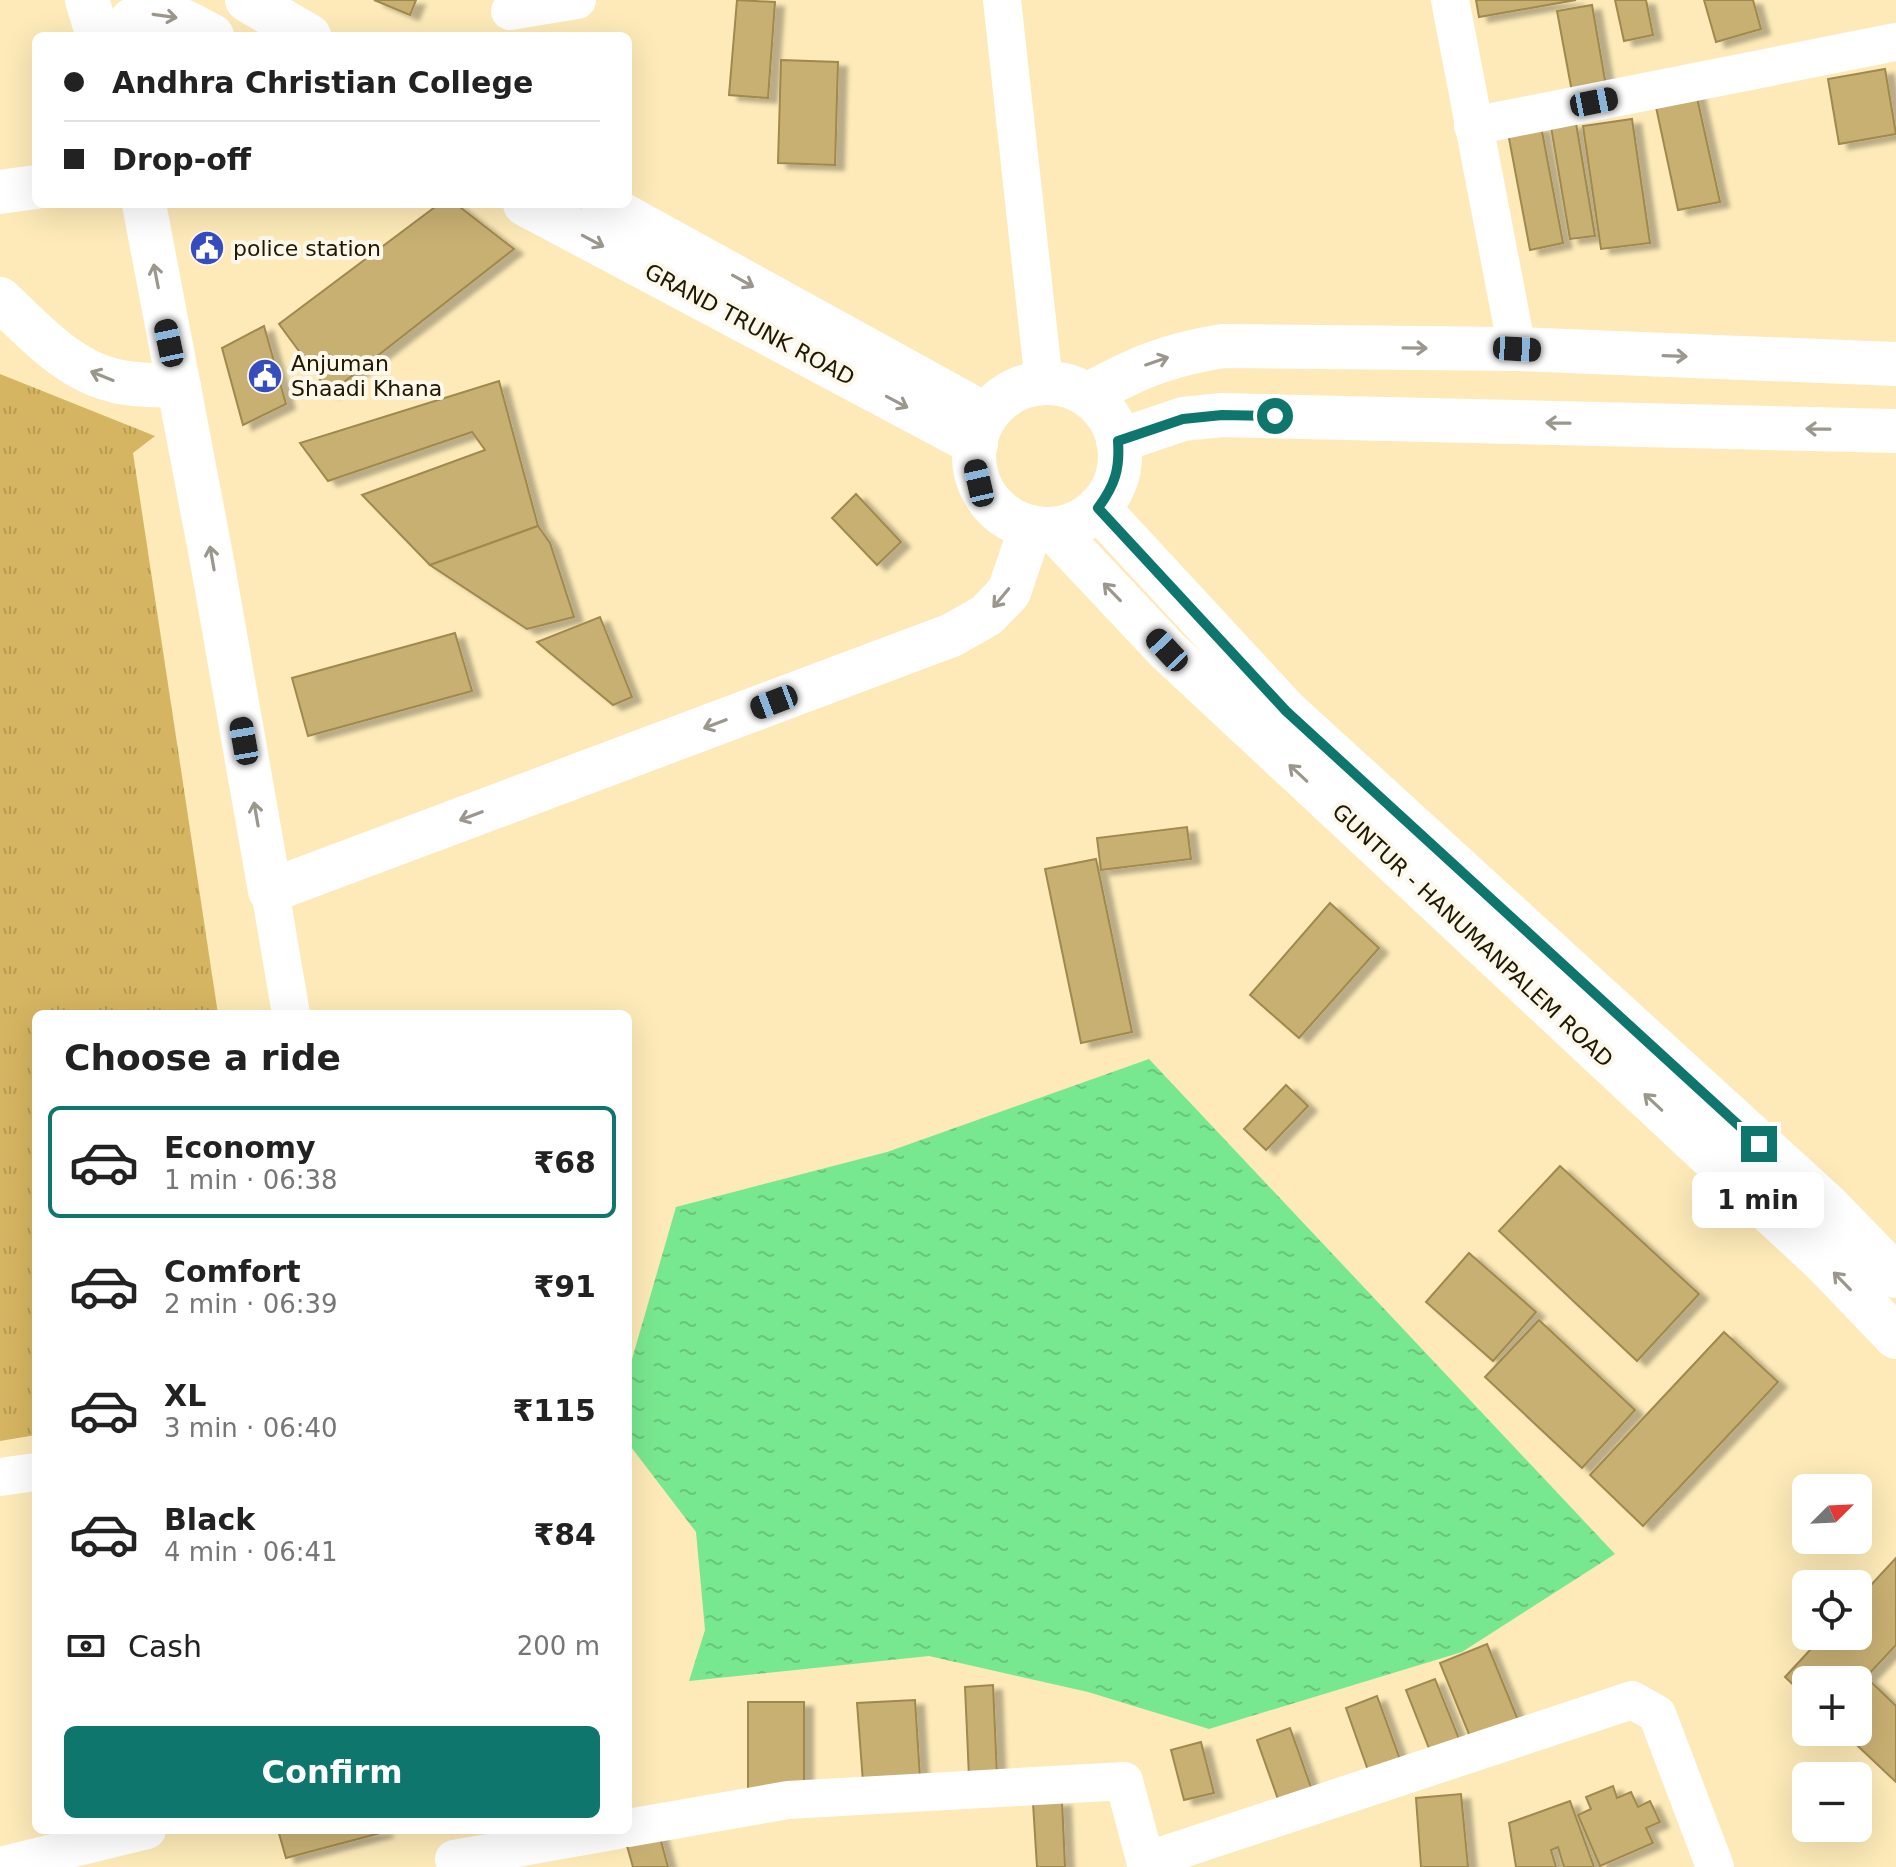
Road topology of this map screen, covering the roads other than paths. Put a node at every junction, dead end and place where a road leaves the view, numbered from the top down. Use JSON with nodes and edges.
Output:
{"nodes":[{"id":1,"x":87,"y":0,"type":"edge"},
{"id":2,"x":247,"y":0,"type":"edge"},
{"id":3,"x":577,"y":0,"type":"edge"},
{"id":4,"x":1002,"y":0,"type":"edge"},
{"id":5,"x":1450,"y":0,"type":"edge"},
{"id":6,"x":511,"y":16,"type":"edge"},
{"id":7,"x":97,"y":32,"type":"edge"},
{"id":8,"x":127,"y":32,"type":"edge"},
{"id":9,"x":204,"y":32,"type":"edge"},
{"id":10,"x":302,"y":32,"type":"edge"},
{"id":11,"x":1896,"y":42,"type":"edge"},
{"id":12,"x":1473,"y":126,"type":"junction"},
{"id":13,"x":32,"y":188,"type":"edge"},
{"id":14,"x":0,"y":192,"type":"edge"},
{"id":15,"x":145,"y":208,"type":"edge"},
{"id":16,"x":533,"y":208,"type":"edge"},
{"id":17,"x":610,"y":208,"type":"edge"},
{"id":18,"x":0,"y":299,"type":"edge"},
{"id":19,"x":1517,"y":349,"type":"junction"},
{"id":20,"x":1896,"y":364,"type":"edge"},
{"id":21,"x":1044,"y":383,"type":"junction"},
{"id":22,"x":179,"y":386,"type":"junction"},
{"id":23,"x":1087,"y":395,"type":"junction"},
{"id":24,"x":981,"y":429,"type":"junction"},
{"id":25,"x":1896,"y":431,"type":"edge"},
{"id":26,"x":1118,"y":441,"type":"junction"},
{"id":27,"x":1098,"y":508,"type":"junction"},
{"id":28,"x":1042,"y":529,"type":"junction"},
{"id":29,"x":270,"y":891,"type":"junction"},
{"id":30,"x":290,"y":1010,"type":"edge"},
{"id":31,"x":1896,"y":1276,"type":"edge"},
{"id":32,"x":1896,"y":1337,"type":"edge"},
{"id":33,"x":32,"y":1473,"type":"edge"},
{"id":34,"x":0,"y":1477,"type":"edge"},
{"id":35,"x":632,"y":1827,"type":"edge"},
{"id":36,"x":131,"y":1834,"type":"edge"},
{"id":37,"x":588,"y":1834,"type":"edge"},
{"id":38,"x":452,"y":1852,"type":"edge"},
{"id":39,"x":1146,"y":1864,"type":"edge"},
{"id":40,"x":0,"y":1866,"type":"edge"},
{"id":41,"x":1715,"y":1867,"type":"edge"}],
"edges":[{"from":1,"to":7,"type":"main road"},
{"from":2,"to":10,"type":"main road"},
{"from":3,"to":6,"type":"street"},
{"from":4,"to":21,"type":"street"},
{"from":5,"to":12,"type":"street"},
{"from":8,"to":9,"type":"main road","one_way":true},
{"from":11,"to":12,"type":"street"},
{"from":12,"to":19,"type":"street"},
{"from":13,"to":14,"type":"main road"},
{"from":22,"to":15,"type":"main road","one_way":true},
{"from":16,"to":24,"type":"main road","name":"GRAND TRUNK ROAD","one_way":true},
{"from":17,"to":24,"type":"main road","name":"GRAND TRUNK ROAD","one_way":true},
{"from":22,"to":18,"type":"main road","one_way":true},
{"from":19,"to":20,"type":"main road","one_way":true},
{"from":23,"to":19,"type":"main road","one_way":true},
{"from":21,"to":23,"type":"main road"},
{"from":21,"to":24,"type":"main road"},
{"from":29,"to":22,"type":"main road","one_way":true},
{"from":23,"to":26,"type":"main road"},
{"from":24,"to":28,"type":"main road"},
{"from":25,"to":26,"type":"main road","one_way":true},
{"from":26,"to":27,"type":"main road"},
{"from":27,"to":28,"type":"main road"},
{"from":27,"to":31,"type":"main road","name":"GUNTUR - HANUMANPALEM ROAD"},
{"from":28,"to":29,"type":"main road","one_way":true},
{"from":32,"to":28,"type":"main road","name":"GUNTUR - HANUMANPALEM ROAD","one_way":true},
{"from":29,"to":30,"type":"street"},
{"from":33,"to":34,"type":"street"},
{"from":35,"to":39,"type":"street"},
{"from":36,"to":40,"type":"street"},
{"from":37,"to":38,"type":"street"},
{"from":39,"to":41,"type":"street"}]}
